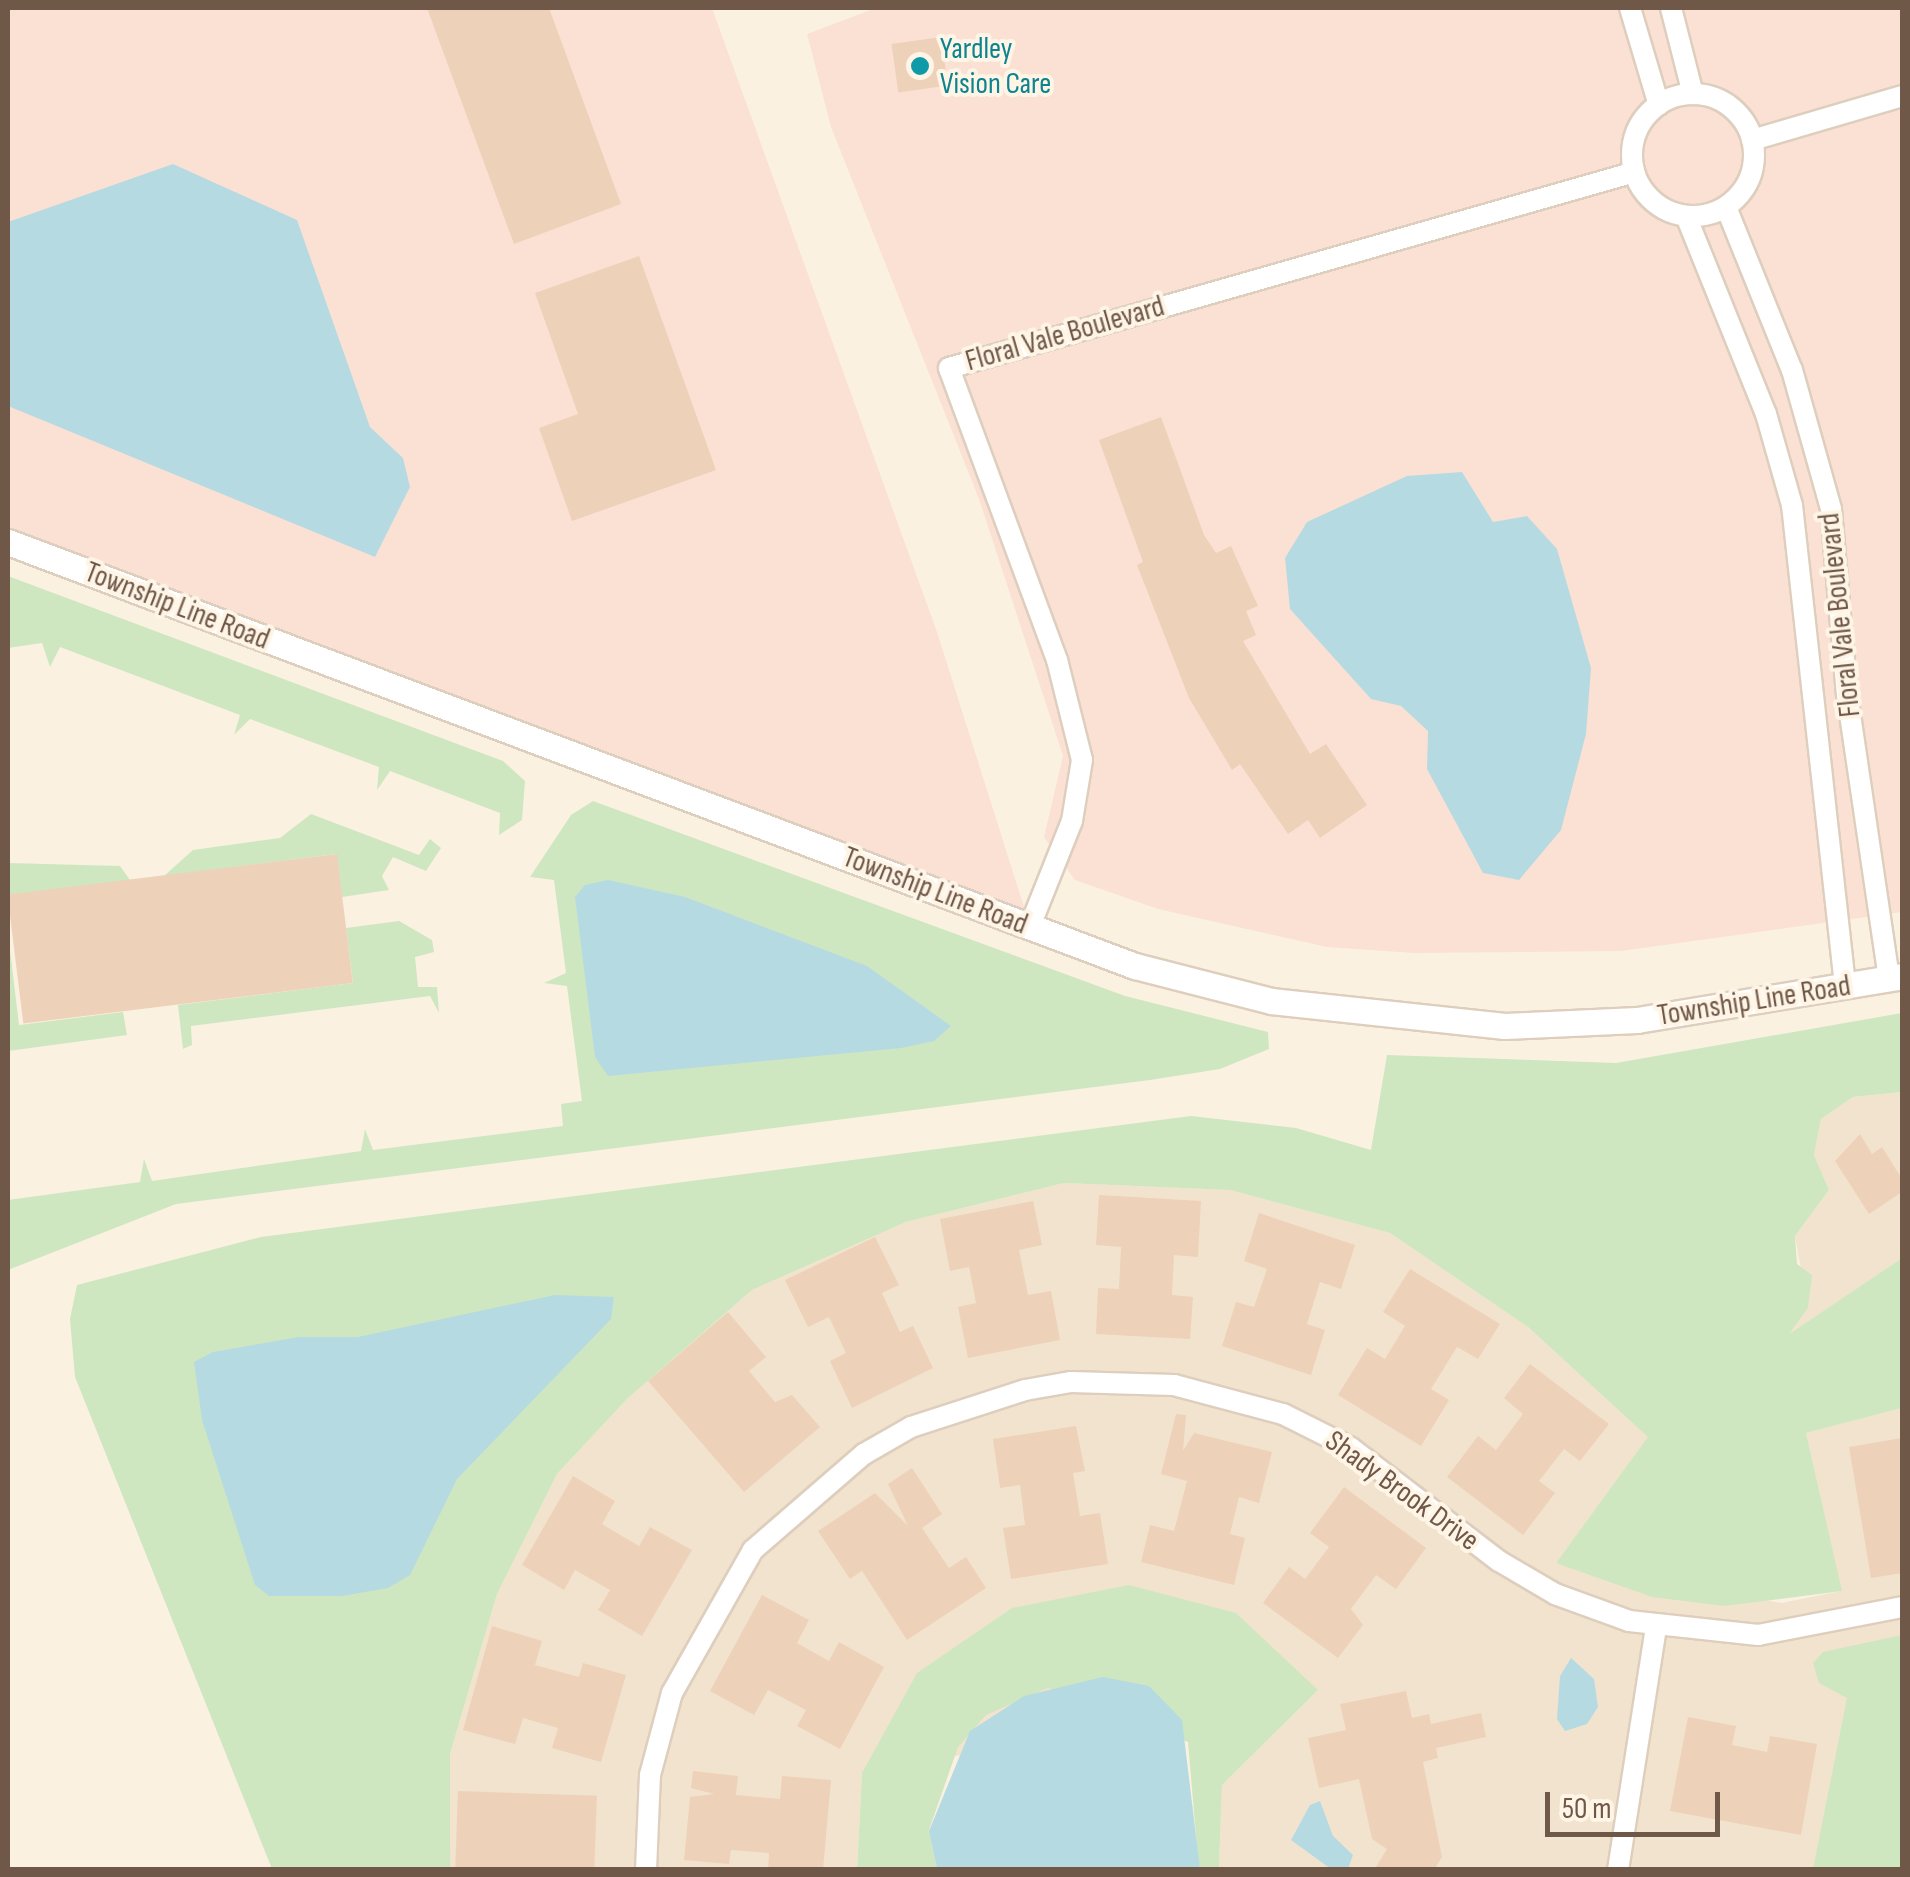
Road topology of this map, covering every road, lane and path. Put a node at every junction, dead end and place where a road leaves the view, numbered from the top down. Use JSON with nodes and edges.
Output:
{"nodes":[{"id":1,"x":1630,"y":8,"type":"edge"},
{"id":2,"x":1671,"y":8,"type":"edge"},
{"id":3,"x":1692,"y":94,"type":"junction"},
{"id":4,"x":1902,"y":96,"type":"edge"},
{"id":5,"x":1659,"y":105,"type":"junction"},
{"id":6,"x":1752,"y":140,"type":"junction"},
{"id":7,"x":1635,"y":172,"type":"junction"},
{"id":8,"x":1726,"y":207,"type":"junction"},
{"id":9,"x":1686,"y":216,"type":"junction"},
{"id":10,"x":8,"y":542,"type":"edge"},
{"id":11,"x":1030,"y":926,"type":"junction"},
{"id":12,"x":1896,"y":977,"type":"edge"},
{"id":13,"x":1845,"y":986,"type":"junction"},
{"id":14,"x":1902,"y":1607,"type":"edge"},
{"id":15,"x":1656,"y":1626,"type":"junction"},
{"id":16,"x":646,"y":1870,"type":"edge"},
{"id":17,"x":1618,"y":1870,"type":"edge"}],
"edges":[{"from":1,"to":5,"type":"street"},
{"from":2,"to":3,"type":"street"},
{"from":3,"to":5,"type":"street"},
{"from":3,"to":6,"type":"street"},
{"from":4,"to":6,"type":"street"},
{"from":5,"to":7,"type":"street"},
{"from":6,"to":8,"type":"street"},
{"from":7,"to":9,"type":"street"},
{"from":7,"to":11,"type":"street","name":"Floral Vale Boulevard"},
{"from":8,"to":9,"type":"street"},
{"from":8,"to":12,"type":"street","name":"Floral Vale Boulevard"},
{"from":9,"to":13,"type":"street","name":"Floral Vale Boulevard"},
{"from":10,"to":11,"type":"street","name":"Township Line Road"},
{"from":11,"to":13,"type":"street","name":"Township Line Road"},
{"from":12,"to":13,"type":"street","name":"Township Line Road"},
{"from":14,"to":15,"type":"street","name":"Shady Brook Drive"},
{"from":15,"to":16,"type":"street","name":"Shady Brook Drive"},
{"from":15,"to":17,"type":"street"}]}
